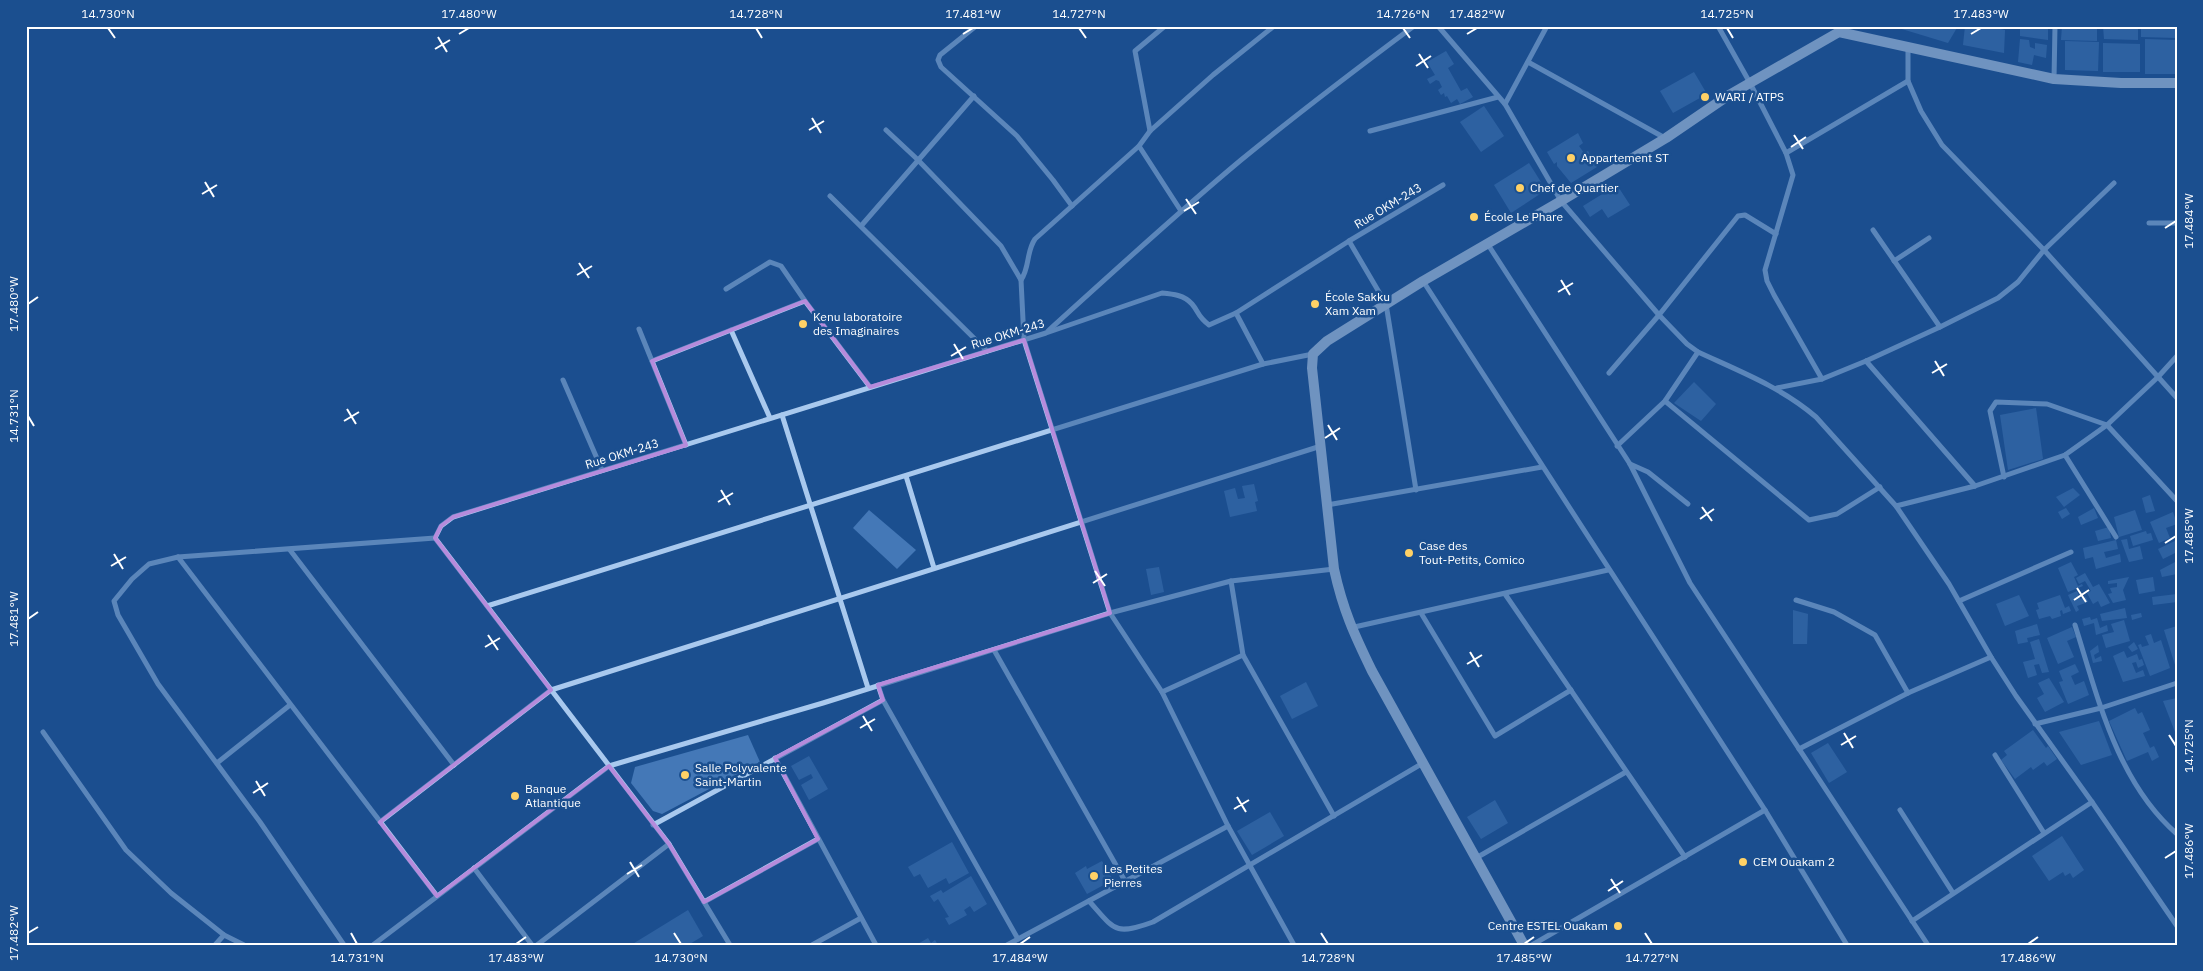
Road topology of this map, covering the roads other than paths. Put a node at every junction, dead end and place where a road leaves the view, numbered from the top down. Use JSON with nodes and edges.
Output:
{"nodes":[{"id":1,"x":976,"y":26,"type":"edge"},
{"id":2,"x":1165,"y":26,"type":"edge"},
{"id":3,"x":1274,"y":26,"type":"edge"},
{"id":4,"x":1414,"y":26,"type":"edge"},
{"id":5,"x":1438,"y":26,"type":"edge"},
{"id":6,"x":1547,"y":26,"type":"edge"},
{"id":7,"x":1718,"y":26,"type":"edge"},
{"id":8,"x":2055,"y":26,"type":"edge"},
{"id":9,"x":1838,"y":29,"type":"edge"},
{"id":10,"x":1908,"y":46,"type":"junction"},
{"id":11,"x":1528,"y":62,"type":"junction"},
{"id":12,"x":2054,"y":79,"type":"junction"},
{"id":13,"x":1908,"y":81,"type":"junction"},
{"id":14,"x":1750,"y":82,"type":"junction"},
{"id":15,"x":2177,"y":83,"type":"edge"},
{"id":16,"x":974,"y":96,"type":"junction"},
{"id":17,"x":1498,"y":98,"type":"junction"},
{"id":18,"x":1505,"y":104,"type":"junction"},
{"id":19,"x":886,"y":130,"type":"dead end"},
{"id":20,"x":1150,"y":131,"type":"junction"},
{"id":21,"x":1370,"y":131,"type":"dead end"},
{"id":22,"x":1666,"y":138,"type":"junction"},
{"id":23,"x":1140,"y":146,"type":"junction"},
{"id":24,"x":1786,"y":153,"type":"junction"},
{"id":25,"x":917,"y":159,"type":"junction"},
{"id":26,"x":2114,"y":183,"type":"dead end"},
{"id":27,"x":1444,"y":185,"type":"dead end"},
{"id":28,"x":830,"y":196,"type":"dead end"},
{"id":29,"x":1562,"y":201,"type":"junction"},
{"id":30,"x":1072,"y":206,"type":"junction"},
{"id":31,"x":1181,"y":211,"type":"junction"},
{"id":32,"x":2149,"y":223,"type":"dead end"},
{"id":33,"x":2177,"y":223,"type":"edge"},
{"id":34,"x":861,"y":226,"type":"junction"},
{"id":35,"x":1873,"y":230,"type":"dead end"},
{"id":36,"x":1776,"y":234,"type":"junction"},
{"id":37,"x":1930,"y":238,"type":"dead end"},
{"id":38,"x":1349,"y":241,"type":"junction"},
{"id":39,"x":1487,"y":243,"type":"junction"},
{"id":40,"x":2044,"y":250,"type":"junction"},
{"id":41,"x":1894,"y":261,"type":"junction"},
{"id":42,"x":1022,"y":280,"type":"junction"},
{"id":43,"x":1423,"y":281,"type":"junction"},
{"id":44,"x":726,"y":288,"type":"dead end"},
{"id":45,"x":804,"y":301,"type":"junction"},
{"id":46,"x":1386,"y":304,"type":"junction"},
{"id":47,"x":1236,"y":313,"type":"junction"},
{"id":48,"x":1658,"y":315,"type":"junction"},
{"id":49,"x":1940,"y":327,"type":"junction"},
{"id":50,"x":639,"y":329,"type":"dead end"},
{"id":51,"x":731,"y":330,"type":"junction"},
{"id":52,"x":1046,"y":333,"type":"junction"},
{"id":53,"x":1024,"y":340,"type":"junction"},
{"id":54,"x":987,"y":351,"type":"junction"},
{"id":55,"x":1698,"y":352,"type":"junction"},
{"id":56,"x":1313,"y":354,"type":"junction"},
{"id":57,"x":2177,"y":356,"type":"edge"},
{"id":58,"x":652,"y":361,"type":"junction"},
{"id":59,"x":1866,"y":361,"type":"junction"},
{"id":60,"x":1263,"y":364,"type":"junction"},
{"id":61,"x":1609,"y":372,"type":"dead end"},
{"id":62,"x":2158,"y":377,"type":"junction"},
{"id":63,"x":1822,"y":379,"type":"junction"},
{"id":64,"x":563,"y":380,"type":"dead end"},
{"id":65,"x":870,"y":387,"type":"junction"},
{"id":66,"x":1777,"y":388,"type":"junction"},
{"id":67,"x":2177,"y":398,"type":"edge"},
{"id":68,"x":1665,"y":401,"type":"junction"},
{"id":69,"x":782,"y":415,"type":"junction"},
{"id":70,"x":770,"y":418,"type":"junction"},
{"id":71,"x":2106,"y":425,"type":"junction"},
{"id":72,"x":1052,"y":430,"type":"junction"},
{"id":73,"x":686,"y":445,"type":"junction"},
{"id":74,"x":1321,"y":446,"type":"junction"},
{"id":75,"x":1617,"y":446,"type":"junction"},
{"id":76,"x":2065,"y":455,"type":"junction"},
{"id":77,"x":1630,"y":464,"type":"junction"},
{"id":78,"x":1542,"y":467,"type":"junction"},
{"id":79,"x":602,"y":470,"type":"junction"},
{"id":80,"x":906,"y":476,"type":"junction"},
{"id":81,"x":2004,"y":477,"type":"junction"},
{"id":82,"x":1974,"y":486,"type":"junction"},
{"id":83,"x":1880,"y":487,"type":"junction"},
{"id":84,"x":1416,"y":490,"type":"junction"},
{"id":85,"x":2177,"y":501,"type":"edge"},
{"id":86,"x":1688,"y":504,"type":"dead end"},
{"id":87,"x":810,"y":505,"type":"junction"},
{"id":88,"x":1327,"y":506,"type":"junction"},
{"id":89,"x":1896,"y":506,"type":"junction"},
{"id":90,"x":1081,"y":522,"type":"junction"},
{"id":91,"x":2116,"y":537,"type":"dead end"},
{"id":92,"x":435,"y":538,"type":"junction"},
{"id":93,"x":290,"y":550,"type":"junction"},
{"id":94,"x":2071,"y":552,"type":"dead end"},
{"id":95,"x":178,"y":557,"type":"junction"},
{"id":96,"x":934,"y":568,"type":"junction"},
{"id":97,"x":1334,"y":569,"type":"junction"},
{"id":98,"x":1608,"y":570,"type":"junction"},
{"id":99,"x":1231,"y":581,"type":"junction"},
{"id":100,"x":1505,"y":594,"type":"junction"},
{"id":101,"x":840,"y":598,"type":"junction"},
{"id":102,"x":1796,"y":600,"type":"dead end"},
{"id":103,"x":1959,"y":602,"type":"junction"},
{"id":104,"x":487,"y":606,"type":"junction"},
{"id":105,"x":1110,"y":613,"type":"junction"},
{"id":106,"x":1421,"y":613,"type":"junction"},
{"id":107,"x":2075,"y":625,"type":"dead end"},
{"id":108,"x":1350,"y":628,"type":"junction"},
{"id":109,"x":994,"y":650,"type":"junction"},
{"id":110,"x":1243,"y":655,"type":"junction"},
{"id":111,"x":1990,"y":657,"type":"junction"},
{"id":112,"x":2177,"y":683,"type":"edge"},
{"id":113,"x":878,"y":685,"type":"junction"},
{"id":114,"x":868,"y":688,"type":"junction"},
{"id":115,"x":551,"y":690,"type":"junction"},
{"id":116,"x":1571,"y":690,"type":"junction"},
{"id":117,"x":1162,"y":692,"type":"junction"},
{"id":118,"x":1908,"y":693,"type":"junction"},
{"id":119,"x":883,"y":700,"type":"junction"},
{"id":120,"x":290,"y":705,"type":"junction"},
{"id":121,"x":2101,"y":708,"type":"junction"},
{"id":122,"x":2035,"y":724,"type":"junction"},
{"id":123,"x":43,"y":732,"type":"dead end"},
{"id":124,"x":1799,"y":749,"type":"junction"},
{"id":125,"x":1995,"y":755,"type":"dead end"},
{"id":126,"x":774,"y":758,"type":"junction"},
{"id":127,"x":1424,"y":763,"type":"junction"},
{"id":128,"x":217,"y":764,"type":"junction"},
{"id":129,"x":454,"y":765,"type":"junction"},
{"id":130,"x":609,"y":766,"type":"junction"},
{"id":131,"x":1626,"y":772,"type":"junction"},
{"id":132,"x":2092,"y":802,"type":"junction"},
{"id":133,"x":1765,"y":810,"type":"junction"},
{"id":134,"x":1900,"y":810,"type":"dead end"},
{"id":135,"x":1334,"y":816,"type":"junction"},
{"id":136,"x":380,"y":822,"type":"junction"},
{"id":137,"x":654,"y":824,"type":"junction"},
{"id":138,"x":1228,"y":826,"type":"junction"},
{"id":139,"x":2044,"y":833,"type":"junction"},
{"id":140,"x":2177,"y":834,"type":"edge"},
{"id":141,"x":818,"y":839,"type":"junction"},
{"id":142,"x":669,"y":844,"type":"junction"},
{"id":143,"x":1685,"y":857,"type":"junction"},
{"id":144,"x":1476,"y":858,"type":"junction"},
{"id":145,"x":1250,"y":865,"type":"junction"},
{"id":146,"x":474,"y":868,"type":"junction"},
{"id":147,"x":1125,"y":881,"type":"junction"},
{"id":148,"x":1953,"y":893,"type":"junction"},
{"id":149,"x":437,"y":896,"type":"junction"},
{"id":150,"x":1089,"y":901,"type":"junction"},
{"id":151,"x":704,"y":902,"type":"junction"},
{"id":152,"x":861,"y":918,"type":"junction"},
{"id":153,"x":1912,"y":920,"type":"junction"},
{"id":154,"x":2177,"y":926,"type":"edge"},
{"id":155,"x":224,"y":935,"type":"junction"},
{"id":156,"x":1018,"y":939,"type":"junction"},
{"id":157,"x":215,"y":945,"type":"edge"},
{"id":158,"x":244,"y":945,"type":"edge"},
{"id":159,"x":344,"y":945,"type":"edge"},
{"id":160,"x":373,"y":945,"type":"edge"},
{"id":161,"x":532,"y":945,"type":"edge"},
{"id":162,"x":537,"y":945,"type":"edge"},
{"id":163,"x":730,"y":945,"type":"edge"},
{"id":164,"x":812,"y":945,"type":"edge"},
{"id":165,"x":876,"y":945,"type":"edge"},
{"id":166,"x":1007,"y":945,"type":"edge"},
{"id":167,"x":1294,"y":945,"type":"edge"},
{"id":168,"x":1524,"y":945,"type":"edge"},
{"id":169,"x":1532,"y":945,"type":"edge"},
{"id":170,"x":1847,"y":945,"type":"edge"},
{"id":171,"x":1928,"y":945,"type":"edge"}],
"edges":[{"from":1,"to":16,"type":"street"},
{"from":2,"to":20,"type":"street"},
{"from":3,"to":20,"type":"street"},
{"from":4,"to":31,"type":"street"},
{"from":5,"to":17,"type":"street"},
{"from":6,"to":11,"type":"street"},
{"from":7,"to":14,"type":"street"},
{"from":8,"to":12,"type":"street"},
{"from":9,"to":10,"type":"street"},
{"from":9,"to":14,"type":"street"},
{"from":10,"to":12,"type":"street"},
{"from":10,"to":13,"type":"street"},
{"from":11,"to":18,"type":"street"},
{"from":11,"to":22,"type":"street"},
{"from":12,"to":15,"type":"street"},
{"from":13,"to":24,"type":"street"},
{"from":13,"to":40,"type":"street"},
{"from":14,"to":22,"type":"street"},
{"from":14,"to":24,"type":"street"},
{"from":16,"to":25,"type":"street"},
{"from":16,"to":30,"type":"street"},
{"from":17,"to":18,"type":"street"},
{"from":17,"to":21,"type":"street"},
{"from":18,"to":29,"type":"street"},
{"from":19,"to":25,"type":"street"},
{"from":20,"to":23,"type":"street"},
{"from":22,"to":29,"type":"street"},
{"from":23,"to":30,"type":"street"},
{"from":23,"to":31,"type":"street"},
{"from":24,"to":36,"type":"street"},
{"from":25,"to":34,"type":"street"},
{"from":25,"to":42,"type":"street"},
{"from":26,"to":40,"type":"street"},
{"from":27,"to":38,"type":"street","name":"Rue OKM-243"},
{"from":28,"to":34,"type":"street"},
{"from":29,"to":39,"type":"street"},
{"from":29,"to":48,"type":"street"},
{"from":30,"to":42,"type":"street"},
{"from":31,"to":52,"type":"street"},
{"from":32,"to":33,"type":"street"},
{"from":34,"to":54,"type":"street"},
{"from":35,"to":41,"type":"street"},
{"from":36,"to":48,"type":"street"},
{"from":36,"to":63,"type":"street"},
{"from":37,"to":41,"type":"street"},
{"from":38,"to":46,"type":"street"},
{"from":38,"to":47,"type":"street","name":"Rue OKM-243"},
{"from":39,"to":43,"type":"street"},
{"from":39,"to":75,"type":"street"},
{"from":40,"to":49,"type":"street"},
{"from":40,"to":62,"type":"street"},
{"from":41,"to":49,"type":"street"},
{"from":42,"to":53,"type":"street"},
{"from":43,"to":46,"type":"street"},
{"from":43,"to":78,"type":"street"},
{"from":44,"to":45,"type":"street"},
{"from":45,"to":51,"type":"street"},
{"from":45,"to":65,"type":"street"},
{"from":46,"to":56,"type":"street"},
{"from":46,"to":84,"type":"street"},
{"from":47,"to":52,"type":"street","name":"Rue OKM-243"},
{"from":47,"to":60,"type":"street"},
{"from":48,"to":55,"type":"street"},
{"from":48,"to":61,"type":"street"},
{"from":49,"to":59,"type":"street"},
{"from":50,"to":58,"type":"street"},
{"from":51,"to":58,"type":"street"},
{"from":51,"to":70,"type":"street"},
{"from":52,"to":53,"type":"street","name":"Rue OKM-243"},
{"from":53,"to":54,"type":"street","name":"Rue OKM-243"},
{"from":53,"to":72,"type":"street"},
{"from":54,"to":65,"type":"street","name":"Rue OKM-243"},
{"from":55,"to":66,"type":"street"},
{"from":55,"to":68,"type":"street"},
{"from":56,"to":60,"type":"street"},
{"from":56,"to":74,"type":"street"},
{"from":57,"to":62,"type":"street"},
{"from":58,"to":73,"type":"street"},
{"from":59,"to":63,"type":"street"},
{"from":59,"to":82,"type":"street"},
{"from":60,"to":72,"type":"street"},
{"from":62,"to":67,"type":"street"},
{"from":62,"to":71,"type":"street"},
{"from":63,"to":66,"type":"street"},
{"from":64,"to":79,"type":"street"},
{"from":65,"to":69,"type":"street","name":"Rue OKM-243"},
{"from":66,"to":83,"type":"street"},
{"from":68,"to":75,"type":"street"},
{"from":68,"to":83,"type":"street"},
{"from":69,"to":70,"type":"street","name":"Rue OKM-243"},
{"from":69,"to":87,"type":"street"},
{"from":70,"to":73,"type":"street","name":"Rue OKM-243"},
{"from":71,"to":76,"type":"street"},
{"from":71,"to":81,"type":"street"},
{"from":71,"to":85,"type":"street"},
{"from":72,"to":80,"type":"street"},
{"from":72,"to":90,"type":"street"},
{"from":73,"to":79,"type":"street","name":"Rue OKM-243"},
{"from":74,"to":88,"type":"street"},
{"from":74,"to":90,"type":"street"},
{"from":75,"to":77,"type":"street"},
{"from":76,"to":81,"type":"street"},
{"from":76,"to":91,"type":"street"},
{"from":77,"to":86,"type":"street"},
{"from":77,"to":124,"type":"street"},
{"from":78,"to":84,"type":"street"},
{"from":78,"to":98,"type":"street"},
{"from":79,"to":92,"type":"street","name":"Rue OKM-243"},
{"from":80,"to":87,"type":"street"},
{"from":80,"to":96,"type":"street"},
{"from":81,"to":82,"type":"street"},
{"from":82,"to":89,"type":"street"},
{"from":83,"to":89,"type":"street"},
{"from":84,"to":88,"type":"street"},
{"from":87,"to":101,"type":"street"},
{"from":87,"to":104,"type":"street"},
{"from":88,"to":97,"type":"street"},
{"from":89,"to":103,"type":"street"},
{"from":90,"to":96,"type":"street"},
{"from":90,"to":105,"type":"street"},
{"from":92,"to":93,"type":"street"},
{"from":92,"to":104,"type":"street"},
{"from":93,"to":95,"type":"street"},
{"from":93,"to":129,"type":"street"},
{"from":94,"to":103,"type":"street"},
{"from":95,"to":120,"type":"street"},
{"from":95,"to":128,"type":"street"},
{"from":96,"to":101,"type":"street"},
{"from":97,"to":99,"type":"street"},
{"from":97,"to":108,"type":"street"},
{"from":98,"to":100,"type":"street"},
{"from":98,"to":133,"type":"street"},
{"from":99,"to":105,"type":"street"},
{"from":99,"to":110,"type":"street"},
{"from":100,"to":106,"type":"street"},
{"from":100,"to":116,"type":"street"},
{"from":101,"to":114,"type":"street"},
{"from":101,"to":115,"type":"street"},
{"from":102,"to":118,"type":"street"},
{"from":103,"to":111,"type":"street"},
{"from":104,"to":115,"type":"street"},
{"from":105,"to":109,"type":"street"},
{"from":105,"to":117,"type":"street"},
{"from":106,"to":108,"type":"street"},
{"from":106,"to":116,"type":"street"},
{"from":107,"to":121,"type":"street"},
{"from":108,"to":127,"type":"street"},
{"from":109,"to":113,"type":"street"},
{"from":109,"to":147,"type":"street"},
{"from":110,"to":117,"type":"street"},
{"from":110,"to":135,"type":"street"},
{"from":111,"to":118,"type":"street"},
{"from":111,"to":122,"type":"street"},
{"from":112,"to":121,"type":"street"},
{"from":113,"to":114,"type":"street"},
{"from":113,"to":119,"type":"street"},
{"from":114,"to":130,"type":"street"},
{"from":115,"to":129,"type":"street"},
{"from":115,"to":130,"type":"street"},
{"from":116,"to":131,"type":"street"},
{"from":117,"to":138,"type":"street"},
{"from":118,"to":124,"type":"street"},
{"from":119,"to":126,"type":"street"},
{"from":119,"to":156,"type":"street"},
{"from":120,"to":128,"type":"street"},
{"from":120,"to":136,"type":"street"},
{"from":121,"to":122,"type":"street"},
{"from":121,"to":140,"type":"street"},
{"from":122,"to":132,"type":"street"},
{"from":123,"to":155,"type":"street"},
{"from":124,"to":153,"type":"street"},
{"from":125,"to":139,"type":"street"},
{"from":126,"to":137,"type":"street"},
{"from":126,"to":141,"type":"street"},
{"from":127,"to":135,"type":"street"},
{"from":127,"to":144,"type":"street"},
{"from":128,"to":159,"type":"street"},
{"from":129,"to":136,"type":"street"},
{"from":130,"to":137,"type":"street"},
{"from":130,"to":146,"type":"street"},
{"from":131,"to":143,"type":"street"},
{"from":131,"to":144,"type":"street"},
{"from":132,"to":139,"type":"street"},
{"from":132,"to":154,"type":"street"},
{"from":133,"to":143,"type":"street"},
{"from":133,"to":170,"type":"street"},
{"from":134,"to":148,"type":"street"},
{"from":135,"to":145,"type":"street"},
{"from":136,"to":149,"type":"street"},
{"from":137,"to":142,"type":"street"},
{"from":138,"to":145,"type":"street"},
{"from":138,"to":147,"type":"street"},
{"from":139,"to":148,"type":"street"},
{"from":141,"to":151,"type":"street"},
{"from":141,"to":152,"type":"street"},
{"from":142,"to":151,"type":"street"},
{"from":142,"to":162,"type":"street"},
{"from":143,"to":169,"type":"street"},
{"from":144,"to":168,"type":"street"},
{"from":145,"to":150,"type":"street"},
{"from":145,"to":167,"type":"street"},
{"from":146,"to":149,"type":"street"},
{"from":146,"to":161,"type":"street"},
{"from":147,"to":150,"type":"street"},
{"from":148,"to":153,"type":"street"},
{"from":149,"to":160,"type":"street"},
{"from":150,"to":156,"type":"street"},
{"from":151,"to":163,"type":"street"},
{"from":152,"to":164,"type":"street"},
{"from":152,"to":165,"type":"street"},
{"from":153,"to":171,"type":"street"},
{"from":155,"to":157,"type":"street"},
{"from":155,"to":158,"type":"street"},
{"from":156,"to":166,"type":"street"}]}
